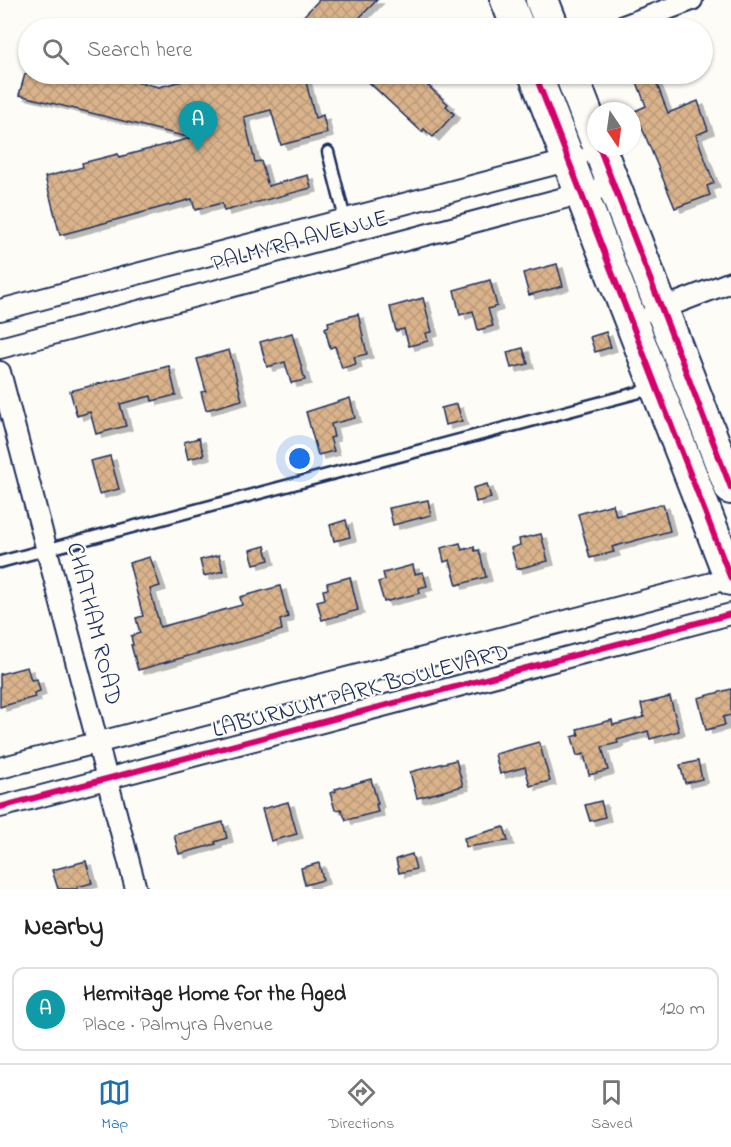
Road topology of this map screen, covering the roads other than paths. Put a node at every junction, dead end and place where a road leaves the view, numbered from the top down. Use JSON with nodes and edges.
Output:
{"nodes":[{"id":1,"x":507,"y":0,"type":"edge"},
{"id":2,"x":542,"y":0,"type":"edge"},
{"id":3,"x":692,"y":0,"type":"edge"},
{"id":4,"x":514,"y":18,"type":"edge"},
{"id":5,"x":549,"y":18,"type":"edge"},
{"id":6,"x":644,"y":18,"type":"edge"},
{"id":7,"x":540,"y":84,"type":"edge"},
{"id":8,"x":575,"y":84,"type":"edge"},
{"id":9,"x":587,"y":115,"type":"edge"},
{"id":10,"x":328,"y":152,"type":"dead end"},
{"id":11,"x":587,"y":152,"type":"edge"},
{"id":12,"x":603,"y":156,"type":"edge"},
{"id":13,"x":569,"y":160,"type":"junction"},
{"id":14,"x":614,"y":185,"type":"junction"},
{"id":15,"x":582,"y":193,"type":"junction"},
{"id":16,"x":345,"y":219,"type":"junction"},
{"id":17,"x":731,"y":282,"type":"edge"},
{"id":18,"x":662,"y":309,"type":"junction"},
{"id":19,"x":0,"y":310,"type":"edge"},
{"id":20,"x":631,"y":320,"type":"junction"},
{"id":21,"x":0,"y":348,"type":"edge"},
{"id":22,"x":0,"y":372,"type":"edge"},
{"id":23,"x":657,"y":388,"type":"junction"},
{"id":24,"x":731,"y":488,"type":"edge"},
{"id":25,"x":47,"y":549,"type":"junction"},
{"id":26,"x":0,"y":562,"type":"edge"},
{"id":27,"x":731,"y":578,"type":"edge"},
{"id":28,"x":731,"y":614,"type":"edge"},
{"id":29,"x":97,"y":742,"type":"junction"},
{"id":30,"x":0,"y":768,"type":"edge"},
{"id":31,"x":106,"y":778,"type":"junction"},
{"id":32,"x":0,"y":807,"type":"edge"},
{"id":33,"x":136,"y":889,"type":"edge"}],
"edges":[{"from":1,"to":4,"type":"main road"},
{"from":2,"to":5,"type":"main road"},
{"from":3,"to":6,"type":"street"},
{"from":7,"to":13,"type":"main road"},
{"from":8,"to":9,"type":"main road"},
{"from":10,"to":16,"type":"lane"},
{"from":11,"to":13,"type":"street","name":"PALMYRA AVENUE"},
{"from":12,"to":14,"type":"main road"},
{"from":13,"to":15,"type":"main road"},
{"from":13,"to":16,"type":"street","name":"PALMYRA AVENUE"},
{"from":14,"to":15,"type":"street","name":"PALMYRA AVENUE"},
{"from":14,"to":18,"type":"main road"},
{"from":15,"to":20,"type":"main road"},
{"from":15,"to":21,"type":"street","name":"PALMYRA AVENUE"},
{"from":16,"to":19,"type":"street","name":"PALMYRA AVENUE"},
{"from":17,"to":18,"type":"street"},
{"from":18,"to":20,"type":"street"},
{"from":18,"to":24,"type":"main road"},
{"from":20,"to":23,"type":"main road"},
{"from":22,"to":25,"type":"street","name":"CHATHAM ROAD"},
{"from":23,"to":25,"type":"lane"},
{"from":23,"to":27,"type":"main road"},
{"from":25,"to":26,"type":"lane"},
{"from":25,"to":29,"type":"street","name":"CHATHAM ROAD"},
{"from":27,"to":29,"type":"street","name":"LABURNUM PARK BOULEVARD"},
{"from":28,"to":31,"type":"street","name":"LABURNUM PARK BOULEVARD"},
{"from":29,"to":30,"type":"street","name":"LABURNUM PARK BOULEVARD"},
{"from":29,"to":31,"type":"street","name":"CHATHAM ROAD"},
{"from":31,"to":32,"type":"street","name":"LABURNUM PARK BOULEVARD"},
{"from":31,"to":33,"type":"street","name":"CHATHAM ROAD"}]}
